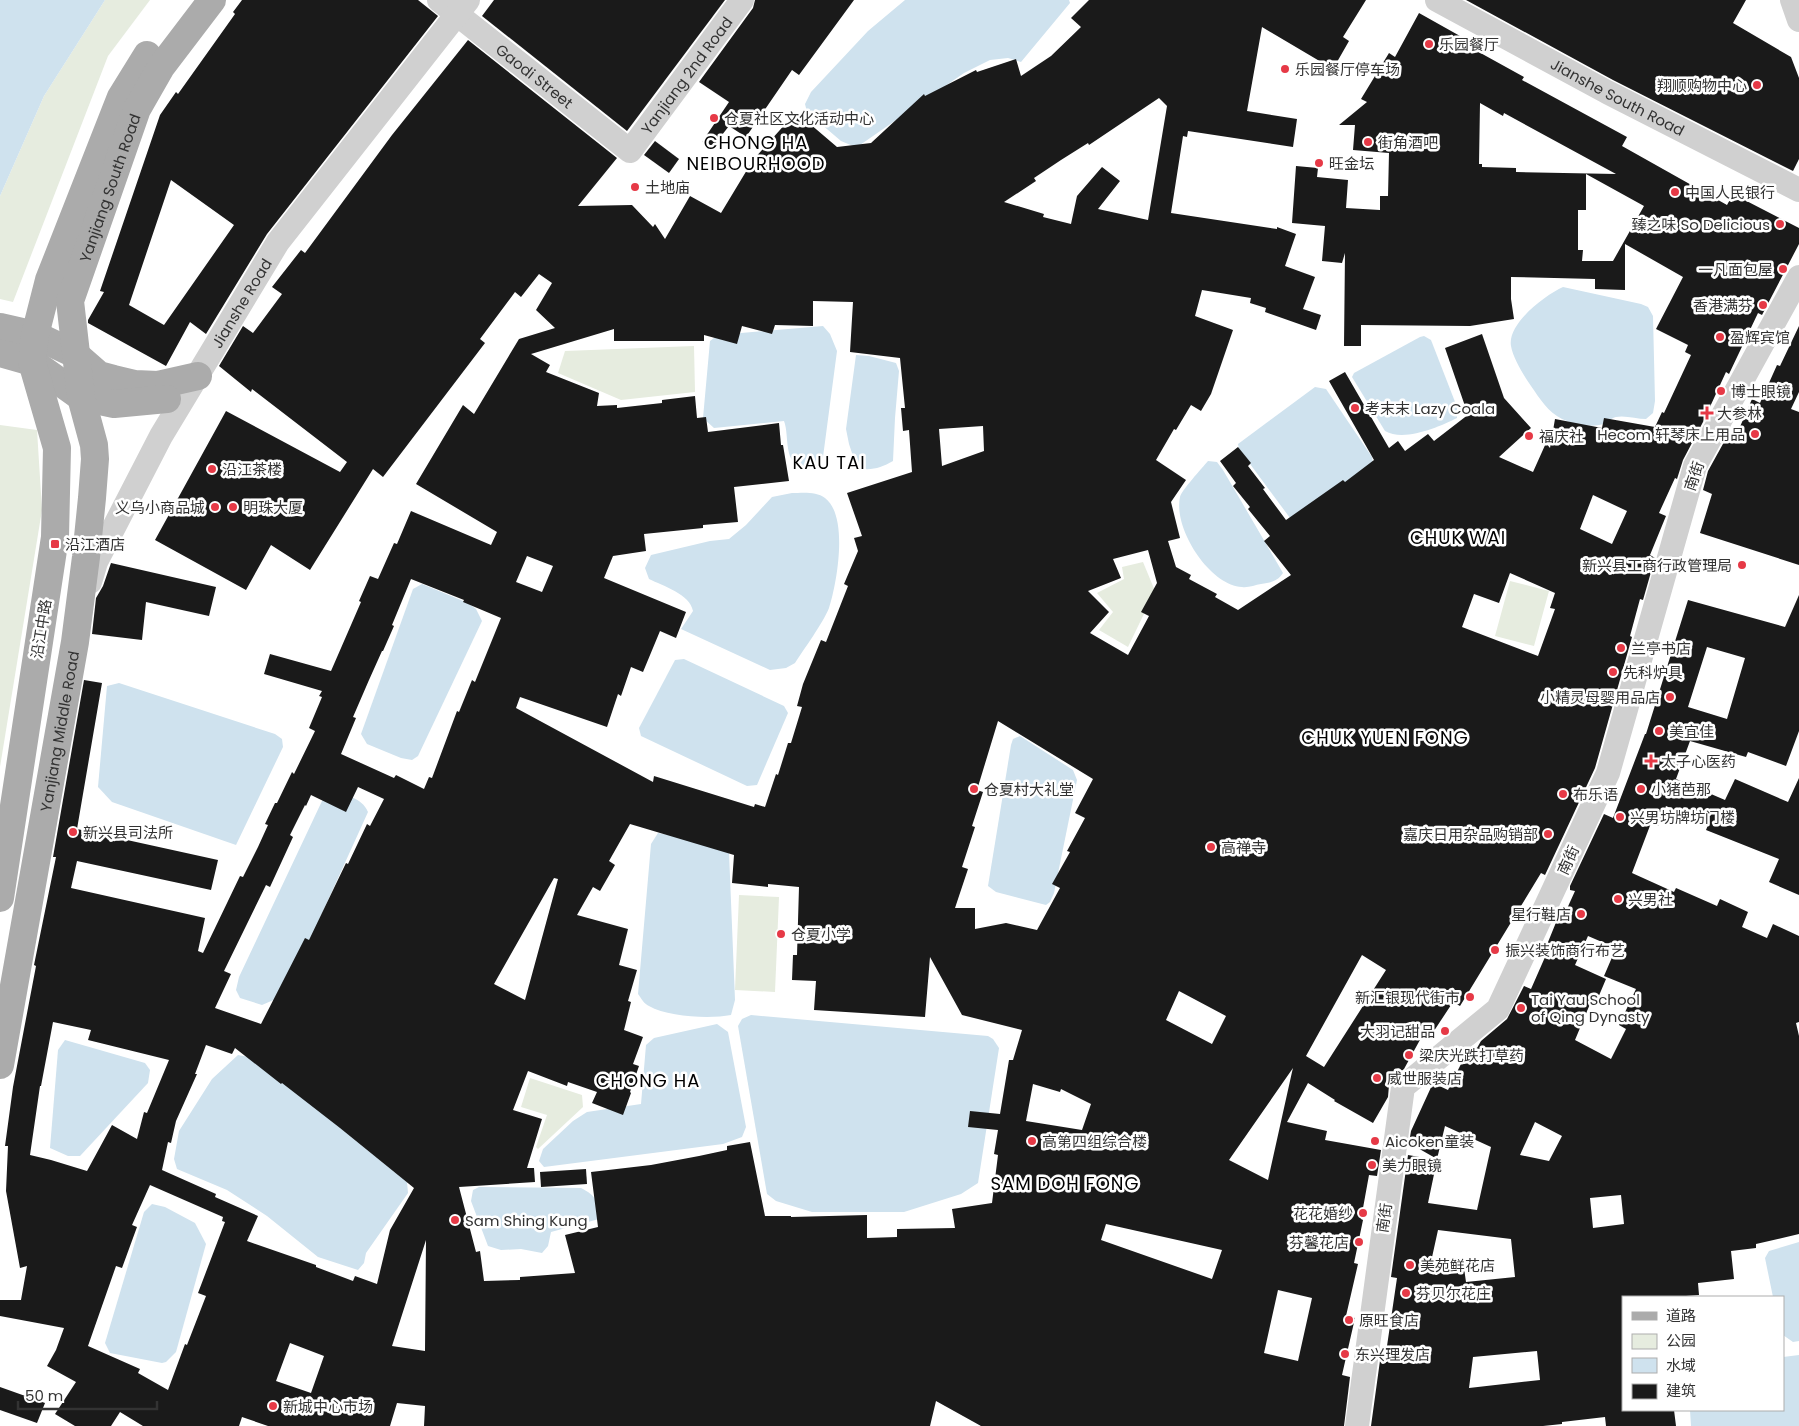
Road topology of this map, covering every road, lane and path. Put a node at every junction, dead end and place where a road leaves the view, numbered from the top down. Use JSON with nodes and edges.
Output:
{"nodes":[{"id":1,"x":189,"y":0,"type":"edge"},
{"id":2,"x":212,"y":0,"type":"edge"},
{"id":3,"x":742,"y":0,"type":"edge"},
{"id":4,"x":1437,"y":0,"type":"edge"},
{"id":5,"x":1792,"y":0,"type":"edge"},
{"id":6,"x":455,"y":5,"type":"edge"},
{"id":7,"x":1799,"y":20,"type":"edge"},
{"id":8,"x":630,"y":151,"type":"joint"},
{"id":9,"x":1793,"y":184,"type":"edge"},
{"id":10,"x":1799,"y":277,"type":"edge"},
{"id":11,"x":35,"y":335,"type":"junction"},
{"id":12,"x":2,"y":336,"type":"edge"},
{"id":13,"x":75,"y":354,"type":"junction"},
{"id":14,"x":32,"y":362,"type":"junction"},
{"id":15,"x":192,"y":386,"type":"junction"},
{"id":16,"x":81,"y":397,"type":"junction"},
{"id":17,"x":74,"y":642,"type":"junction"},
{"id":18,"x":0,"y":898,"type":"edge"},
{"id":19,"x":0,"y":1065,"type":"edge"},
{"id":20,"x":1357,"y":1426,"type":"edge"}],
"edges":[{"from":1,"to":11,"type":"main road","name":"Yanjiang South Road"},
{"from":2,"to":13,"type":"main road","name":"Yanjiang South Road"},
{"from":3,"to":8,"type":"street","name":"Yanjiang 2nd Road"},
{"from":4,"to":9,"type":"street","name":"Jianshe South Road"},
{"from":5,"to":7,"type":"street"},
{"from":6,"to":8,"type":"street","name":"Gaodi Street"},
{"from":6,"to":15,"type":"street","name":"Jianshe Road"},
{"from":10,"to":20,"type":"street","name":"南街"},
{"from":11,"to":12,"type":"main road"},
{"from":11,"to":13,"type":"main road"},
{"from":11,"to":14,"type":"main road","name":"Yanjiang South Road"},
{"from":12,"to":14,"type":"main road"},
{"from":13,"to":15,"type":"main road"},
{"from":13,"to":16,"type":"main road","name":"Yanjiang South Road"},
{"from":14,"to":16,"type":"main road"},
{"from":14,"to":18,"type":"main road","name":"沿江中路"},
{"from":15,"to":16,"type":"main road"},
{"from":15,"to":17,"type":"street","name":"Jianshe Road"},
{"from":16,"to":17,"type":"main road","name":"Yanjiang Middle Road"},
{"from":17,"to":19,"type":"main road","name":"Yanjiang Middle Road"}]}
